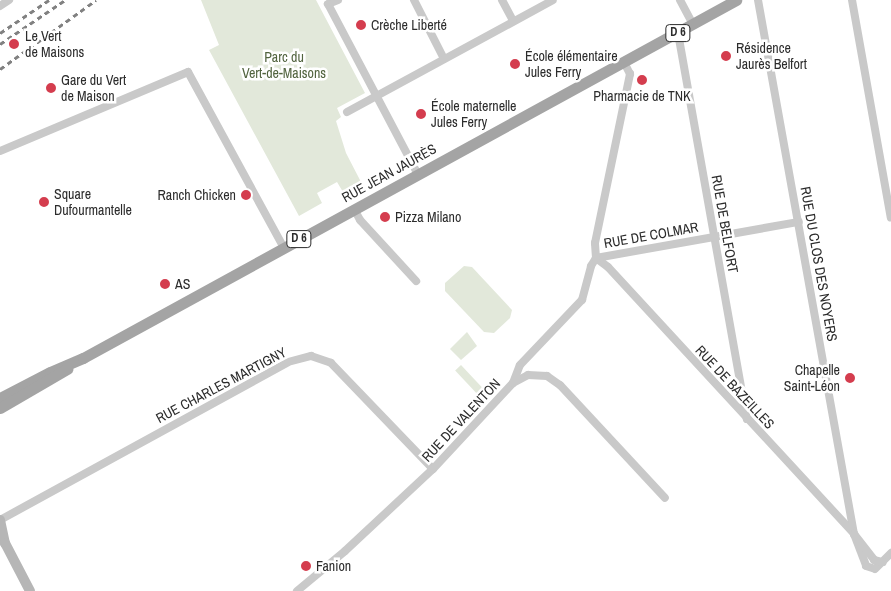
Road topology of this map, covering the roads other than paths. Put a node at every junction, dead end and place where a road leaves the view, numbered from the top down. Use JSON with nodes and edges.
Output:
{"nodes":[{"id":1,"x":9,"y":0,"type":"edge"},
{"id":2,"x":338,"y":0,"type":"edge"},
{"id":3,"x":414,"y":0,"type":"edge"},
{"id":4,"x":502,"y":0,"type":"edge"},
{"id":5,"x":553,"y":0,"type":"edge"},
{"id":6,"x":680,"y":0,"type":"edge"},
{"id":7,"x":736,"y":0,"type":"edge"},
{"id":8,"x":758,"y":0,"type":"edge"},
{"id":9,"x":852,"y":0,"type":"edge"},
{"id":10,"x":0,"y":6,"type":"edge"},
{"id":11,"x":513,"y":21,"type":"junction"},
{"id":12,"x":693,"y":24,"type":"junction"},
{"id":13,"x":678,"y":33,"type":"junction"},
{"id":14,"x":444,"y":59,"type":"junction"},
{"id":15,"x":624,"y":62,"type":"junction"},
{"id":16,"x":376,"y":97,"type":"junction"},
{"id":17,"x":346,"y":112,"type":"dead end"},
{"id":18,"x":0,"y":151,"type":"edge"},
{"id":19,"x":418,"y":174,"type":"junction"},
{"id":20,"x":354,"y":209,"type":"junction"},
{"id":21,"x":891,"y":218,"type":"edge"},
{"id":22,"x":799,"y":222,"type":"junction"},
{"id":23,"x":715,"y":237,"type":"junction"},
{"id":24,"x":284,"y":248,"type":"junction"},
{"id":25,"x":596,"y":258,"type":"junction"},
{"id":26,"x":416,"y":281,"type":"dead end"},
{"id":27,"x":83,"y":358,"type":"junction"},
{"id":28,"x":513,"y":382,"type":"junction"},
{"id":29,"x":0,"y":398,"type":"edge"},
{"id":30,"x":0,"y":408,"type":"edge"},
{"id":31,"x":747,"y":419,"type":"junction"},
{"id":32,"x":433,"y":469,"type":"junction"},
{"id":33,"x":665,"y":498,"type":"dead end"},
{"id":34,"x":850,"y":508,"type":"junction"},
{"id":35,"x":838,"y":517,"type":"junction"},
{"id":36,"x":0,"y":520,"type":"edge"},
{"id":37,"x":854,"y":534,"type":"junction"},
{"id":38,"x":891,"y":554,"type":"edge"},
{"id":39,"x":883,"y":562,"type":"junction"},
{"id":40,"x":30,"y":591,"type":"edge"},
{"id":41,"x":297,"y":591,"type":"edge"}],
"edges":[{"from":1,"to":10,"type":"street"},
{"from":2,"to":16,"type":"street"},
{"from":3,"to":14,"type":"street"},
{"from":4,"to":11,"type":"street"},
{"from":5,"to":11,"type":"street"},
{"from":6,"to":12,"type":"street"},
{"from":7,"to":12,"type":"main road","name":"RUE JEAN JAURÈS","number":"D 6"},
{"from":8,"to":22,"type":"street","name":"RUE DU CLOS DES NOYERS"},
{"from":9,"to":21,"type":"street"},
{"from":11,"to":14,"type":"street"},
{"from":12,"to":13,"type":"main road","name":"RUE JEAN JAURÈS","number":"D 6"},
{"from":13,"to":15,"type":"main road","name":"RUE JEAN JAURÈS","number":"D 6"},
{"from":13,"to":23,"type":"street","name":"RUE DE BELFORT"},
{"from":14,"to":16,"type":"street"},
{"from":15,"to":19,"type":"main road","name":"RUE JEAN JAURÈS","number":"D 6"},
{"from":15,"to":25,"type":"street","name":"RUE DE VALENTON"},
{"from":16,"to":17,"type":"street"},
{"from":16,"to":19,"type":"street"},
{"from":18,"to":24,"type":"street"},
{"from":19,"to":20,"type":"main road","name":"RUE JEAN JAURÈS","number":"D 6"},
{"from":20,"to":24,"type":"main road","name":"RUE JEAN JAURÈS","number":"D 6"},
{"from":20,"to":26,"type":"street"},
{"from":22,"to":23,"type":"street","name":"RUE DE COLMAR"},
{"from":22,"to":34,"type":"street","name":"RUE DU CLOS DES NOYERS"},
{"from":23,"to":25,"type":"street","name":"RUE DE COLMAR"},
{"from":23,"to":31,"type":"street","name":"RUE DE BELFORT"},
{"from":24,"to":27,"type":"main road","name":"RUE JEAN JAURÈS","number":"D 6"},
{"from":25,"to":28,"type":"street","name":"RUE DE VALENTON"},
{"from":25,"to":31,"type":"street","name":"RUE DE BAZEILLES"},
{"from":27,"to":29,"type":"main road","name":"RUE JEAN JAURÈS","number":"D 6"},
{"from":27,"to":30,"type":"main road","name":"RUE JEAN JAURÈS","number":"D 6"},
{"from":28,"to":32,"type":"street","name":"RUE DE VALENTON"},
{"from":28,"to":33,"type":"street"},
{"from":31,"to":35,"type":"street","name":"RUE DE BAZEILLES"},
{"from":32,"to":36,"type":"street","name":"RUE CHARLES MARTIGNY"},
{"from":32,"to":41,"type":"street","name":"RUE DE VALENTON"},
{"from":34,"to":35,"type":"street"},
{"from":34,"to":37,"type":"street","name":"RUE DU CLOS DES NOYERS"},
{"from":35,"to":37,"type":"street","name":"RUE DE BAZEILLES"},
{"from":36,"to":40,"type":"street"},
{"from":37,"to":39,"type":"street","name":"RUE DU CLOS DES NOYERS"},
{"from":37,"to":39,"type":"street","name":"RUE DU CLOS DES NOYERS"},
{"from":38,"to":39,"type":"street"}]}
